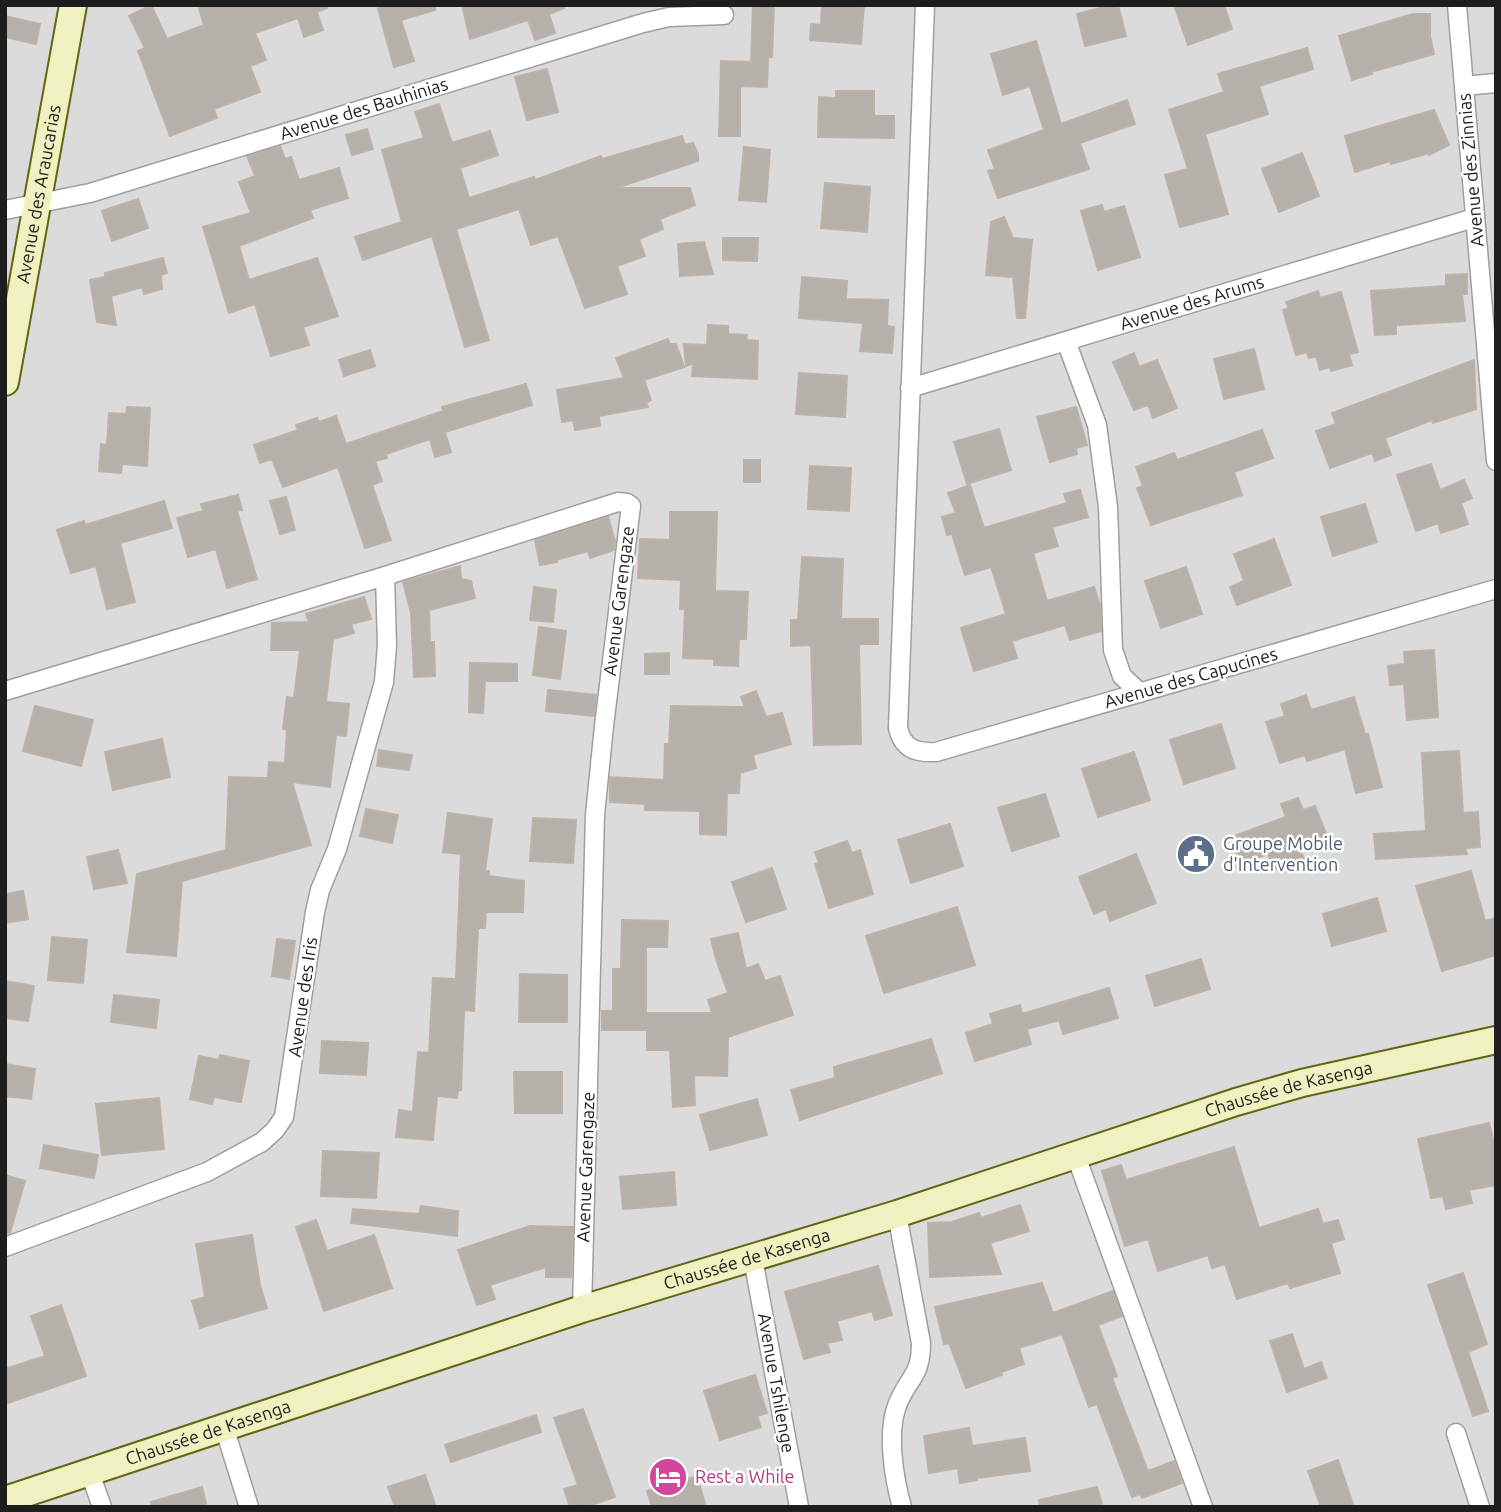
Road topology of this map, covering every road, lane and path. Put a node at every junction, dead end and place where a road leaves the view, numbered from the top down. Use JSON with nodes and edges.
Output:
{"nodes":[{"id":1,"x":73,"y":5,"type":"edge"},
{"id":2,"x":1457,"y":5,"type":"edge"},
{"id":3,"x":927,"y":6,"type":"edge"},
{"id":4,"x":724,"y":15,"type":"dead end"},
{"id":5,"x":1496,"y":83,"type":"edge"},
{"id":6,"x":1464,"y":86,"type":"junction"},
{"id":7,"x":38,"y":203,"type":"junction"},
{"id":8,"x":5,"y":210,"type":"edge"},
{"id":9,"x":1474,"y":218,"type":"junction"},
{"id":10,"x":1066,"y":341,"type":"junction"},
{"id":11,"x":1491,"y":345,"type":"edge"},
{"id":12,"x":5,"y":382,"type":"edge"},
{"id":13,"x":910,"y":388,"type":"junction"},
{"id":14,"x":1496,"y":461,"type":"edge"},
{"id":15,"x":385,"y":576,"type":"junction"},
{"id":16,"x":1496,"y":589,"type":"edge"},
{"id":17,"x":5,"y":691,"type":"edge"},
{"id":18,"x":1140,"y":693,"type":"junction"},
{"id":19,"x":1496,"y":1040,"type":"edge"},
{"id":20,"x":1076,"y":1156,"type":"junction"},
{"id":21,"x":897,"y":1214,"type":"junction"},
{"id":22,"x":5,"y":1247,"type":"edge"},
{"id":23,"x":753,"y":1259,"type":"junction"},
{"id":24,"x":582,"y":1309,"type":"junction"},
{"id":25,"x":224,"y":1427,"type":"junction"},
{"id":26,"x":1456,"y":1433,"type":"dead end"},
{"id":27,"x":89,"y":1472,"type":"junction"},
{"id":28,"x":5,"y":1500,"type":"edge"},
{"id":29,"x":102,"y":1507,"type":"edge"},
{"id":30,"x":248,"y":1507,"type":"edge"},
{"id":31,"x":799,"y":1507,"type":"edge"},
{"id":32,"x":902,"y":1507,"type":"edge"},
{"id":33,"x":1203,"y":1507,"type":"edge"},
{"id":34,"x":1480,"y":1507,"type":"edge"}],
"edges":[{"from":1,"to":7,"type":"main road","name":"Avenue des Araucarias"},
{"from":2,"to":6,"type":"street","name":"Avenue des Zinnias"},
{"from":3,"to":13,"type":"street"},
{"from":4,"to":7,"type":"street","name":"Avenue des Bauhinias"},
{"from":5,"to":6,"type":"street"},
{"from":6,"to":9,"type":"street","name":"Avenue des Zinnias"},
{"from":7,"to":8,"type":"street","name":"Avenue des Bauhinias"},
{"from":7,"to":12,"type":"main road","name":"Avenue des Araucarias"},
{"from":9,"to":10,"type":"street","name":"Avenue des Arums"},
{"from":9,"to":11,"type":"street","name":"Avenue des Zinnias"},
{"from":10,"to":13,"type":"street","name":"Avenue des Arums"},
{"from":10,"to":18,"type":"street"},
{"from":11,"to":14,"type":"street","name":"Avenue des Zinnias"},
{"from":13,"to":18,"type":"street","name":"Avenue des Capucines"},
{"from":15,"to":17,"type":"street","name":"Avenue Garengaze"},
{"from":15,"to":22,"type":"street","name":"Avenue des Iris"},
{"from":15,"to":24,"type":"street","name":"Avenue Garengaze"},
{"from":16,"to":18,"type":"street","name":"Avenue des Capucines"},
{"from":19,"to":20,"type":"main road","name":"Chaussée de Kasenga"},
{"from":20,"to":21,"type":"main road","name":"Chaussée de Kasenga"},
{"from":20,"to":33,"type":"street"},
{"from":21,"to":23,"type":"main road","name":"Chaussée de Kasenga"},
{"from":21,"to":32,"type":"street"},
{"from":23,"to":24,"type":"main road","name":"Chaussée de Kasenga"},
{"from":23,"to":31,"type":"street","name":"Avenue Tshilenge"},
{"from":24,"to":25,"type":"main road","name":"Chaussée de Kasenga"},
{"from":25,"to":27,"type":"main road","name":"Chaussée de Kasenga"},
{"from":25,"to":30,"type":"street"},
{"from":26,"to":34,"type":"street"},
{"from":27,"to":28,"type":"main road","name":"Chaussée de Kasenga"},
{"from":27,"to":29,"type":"street"}]}
